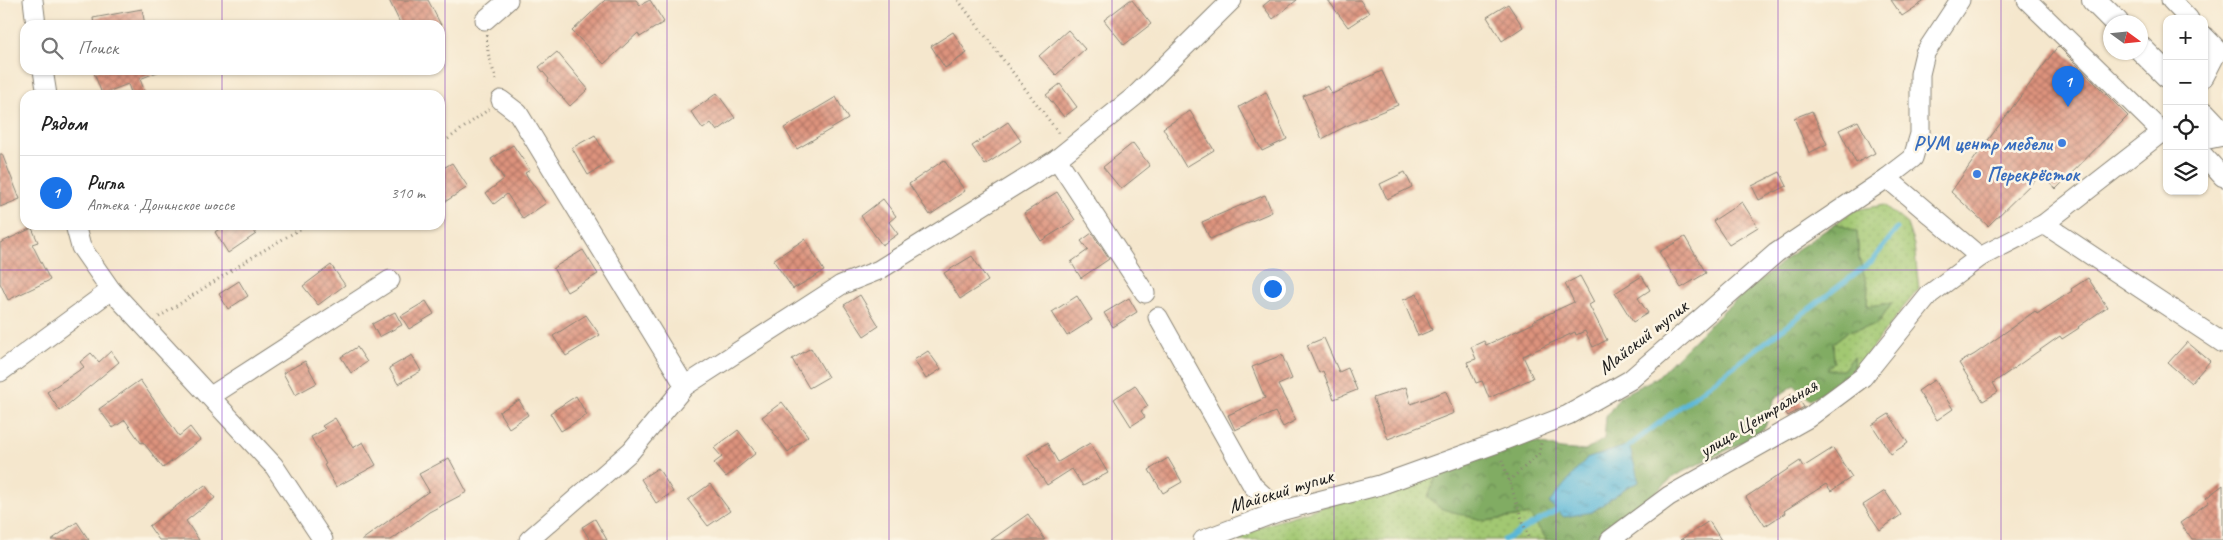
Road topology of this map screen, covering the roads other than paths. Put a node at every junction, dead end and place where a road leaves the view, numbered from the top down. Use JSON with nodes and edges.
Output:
{"nodes":[{"id":1,"x":33,"y":0,"type":"edge"},
{"id":2,"x":508,"y":0,"type":"edge"},
{"id":3,"x":1232,"y":0,"type":"edge"},
{"id":4,"x":1960,"y":0,"type":"edge"},
{"id":5,"x":2027,"y":0,"type":"edge"},
{"id":6,"x":2094,"y":0,"type":"edge"},
{"id":7,"x":2171,"y":0,"type":"edge"},
{"id":8,"x":2109,"y":15,"type":"edge"},
{"id":9,"x":2184,"y":15,"type":"edge"},
{"id":10,"x":35,"y":20,"type":"edge"},
{"id":11,"x":485,"y":20,"type":"road end"},
{"id":12,"x":2208,"y":40,"type":"edge"},
{"id":13,"x":2148,"y":56,"type":"edge"},
{"id":14,"x":2208,"y":69,"type":"edge"},
{"id":15,"x":2163,"y":71,"type":"edge"},
{"id":16,"x":44,"y":75,"type":"edge"},
{"id":17,"x":46,"y":90,"type":"edge"},
{"id":18,"x":501,"y":100,"type":"road end"},
{"id":19,"x":2208,"y":118,"type":"edge"},
{"id":20,"x":2163,"y":132,"type":"edge"},
{"id":21,"x":2163,"y":134,"type":"edge"},
{"id":22,"x":2223,"y":135,"type":"edge"},
{"id":23,"x":2208,"y":139,"type":"edge"},
{"id":24,"x":1057,"y":159,"type":"junction"},
{"id":25,"x":2208,"y":160,"type":"edge"},
{"id":26,"x":2223,"y":177,"type":"edge"},
{"id":27,"x":1887,"y":178,"type":"junction"},
{"id":28,"x":2044,"y":224,"type":"junction"},
{"id":29,"x":76,"y":230,"type":"edge"},
{"id":30,"x":1980,"y":256,"type":"junction"},
{"id":31,"x":390,"y":280,"type":"dead end"},
{"id":32,"x":111,"y":290,"type":"junction"},
{"id":33,"x":1145,"y":293,"type":"dead end"},
{"id":34,"x":1158,"y":317,"type":"dead end"},
{"id":35,"x":2223,"y":343,"type":"edge"},
{"id":36,"x":0,"y":372,"type":"edge"},
{"id":37,"x":685,"y":386,"type":"junction"},
{"id":38,"x":211,"y":396,"type":"junction"},
{"id":39,"x":1280,"y":511,"type":"junction"},
{"id":40,"x":323,"y":540,"type":"edge"},
{"id":41,"x":529,"y":540,"type":"edge"},
{"id":42,"x":1203,"y":540,"type":"edge"},
{"id":43,"x":1610,"y":540,"type":"edge"}],
"edges":[{"from":1,"to":10,"type":"street"},
{"from":2,"to":11,"type":"street"},
{"from":3,"to":24,"type":"street"},
{"from":4,"to":27,"type":"street","name":"Майский тупик"},
{"from":5,"to":20,"type":"street"},
{"from":6,"to":8,"type":"main road"},
{"from":7,"to":9,"type":"street"},
{"from":12,"to":14,"type":"street"},
{"from":13,"to":15,"type":"main road"},
{"from":16,"to":17,"type":"street"},
{"from":18,"to":37,"type":"street"},
{"from":19,"to":22,"type":"main road"},
{"from":21,"to":28,"type":"street","name":"улица Центральная"},
{"from":22,"to":23,"type":"street"},
{"from":24,"to":33,"type":"street"},
{"from":24,"to":37,"type":"street"},
{"from":25,"to":26,"type":"street"},
{"from":27,"to":30,"type":"street"},
{"from":27,"to":39,"type":"street","name":"Майский тупик"},
{"from":28,"to":30,"type":"street","name":"улица Центральная"},
{"from":28,"to":35,"type":"street"},
{"from":29,"to":32,"type":"street"},
{"from":30,"to":43,"type":"street","name":"улица Центральная"},
{"from":31,"to":38,"type":"street"},
{"from":32,"to":36,"type":"street"},
{"from":32,"to":38,"type":"street"},
{"from":34,"to":39,"type":"street"},
{"from":37,"to":41,"type":"street"},
{"from":38,"to":40,"type":"street"},
{"from":39,"to":42,"type":"street","name":"Майский тупик"}]}
